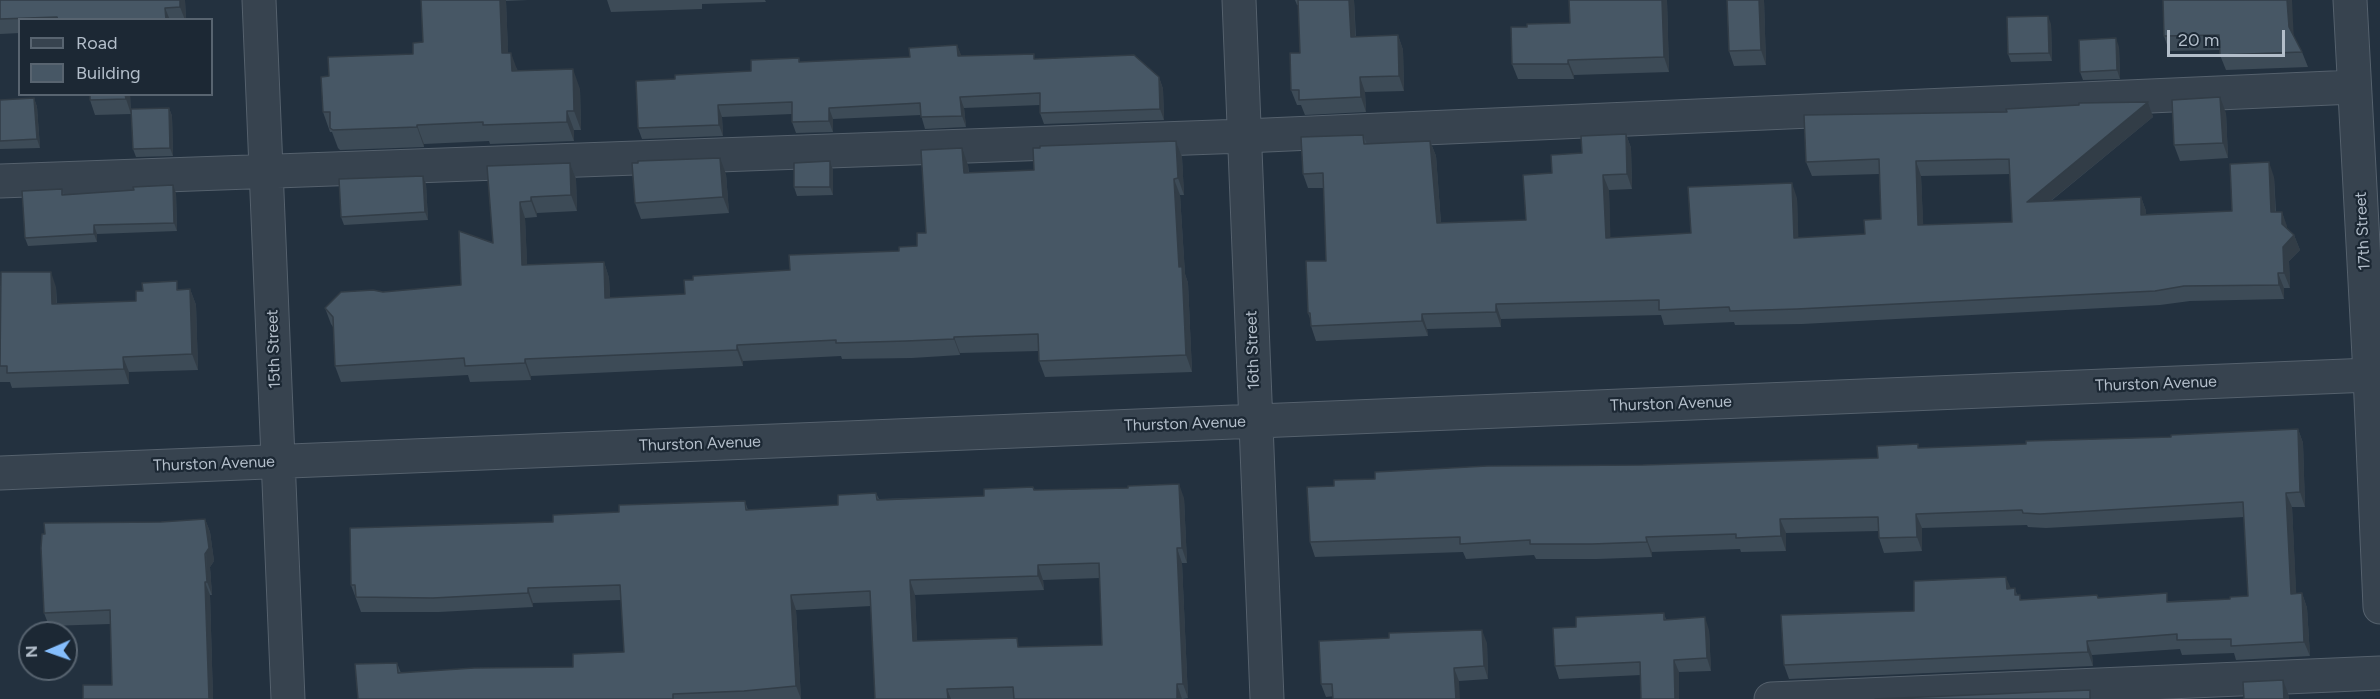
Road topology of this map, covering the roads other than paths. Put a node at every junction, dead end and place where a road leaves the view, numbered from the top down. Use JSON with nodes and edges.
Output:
{"nodes":[{"id":1,"x":260,"y":0,"type":"edge"},
{"id":2,"x":1239,"y":0,"type":"edge"},
{"id":3,"x":2350,"y":0,"type":"edge"},
{"id":4,"x":2354,"y":87,"type":"junction"},
{"id":5,"x":1244,"y":136,"type":"junction"},
{"id":6,"x":266,"y":170,"type":"junction"},
{"id":7,"x":0,"y":181,"type":"edge"},
{"id":8,"x":2370,"y":375,"type":"junction"},
{"id":9,"x":1256,"y":421,"type":"junction"},
{"id":10,"x":279,"y":462,"type":"junction"},
{"id":11,"x":0,"y":473,"type":"edge"},
{"id":12,"x":2380,"y":607,"type":"edge"},
{"id":13,"x":2380,"y":673,"type":"edge"},
{"id":14,"x":288,"y":699,"type":"edge"},
{"id":15,"x":1267,"y":699,"type":"edge"},
{"id":16,"x":1771,"y":699,"type":"edge"}],
"edges":[{"from":1,"to":6,"type":"street","name":"15th Street"},
{"from":2,"to":5,"type":"street","name":"16th Street"},
{"from":3,"to":4,"type":"street","name":"17th Street"},
{"from":4,"to":5,"type":"street"},
{"from":4,"to":8,"type":"street","name":"17th Street"},
{"from":5,"to":6,"type":"street"},
{"from":5,"to":9,"type":"street","name":"16th Street"},
{"from":6,"to":7,"type":"street"},
{"from":6,"to":10,"type":"street","name":"15th Street"},
{"from":8,"to":9,"type":"street","name":"Thurston Avenue"},
{"from":8,"to":12,"type":"street","name":"17th Street"},
{"from":9,"to":10,"type":"street","name":"Thurston Avenue"},
{"from":9,"to":15,"type":"street","name":"16th Street"},
{"from":10,"to":11,"type":"street","name":"Thurston Avenue"},
{"from":10,"to":14,"type":"street","name":"15th Street"},
{"from":13,"to":16,"type":"street"}]}
